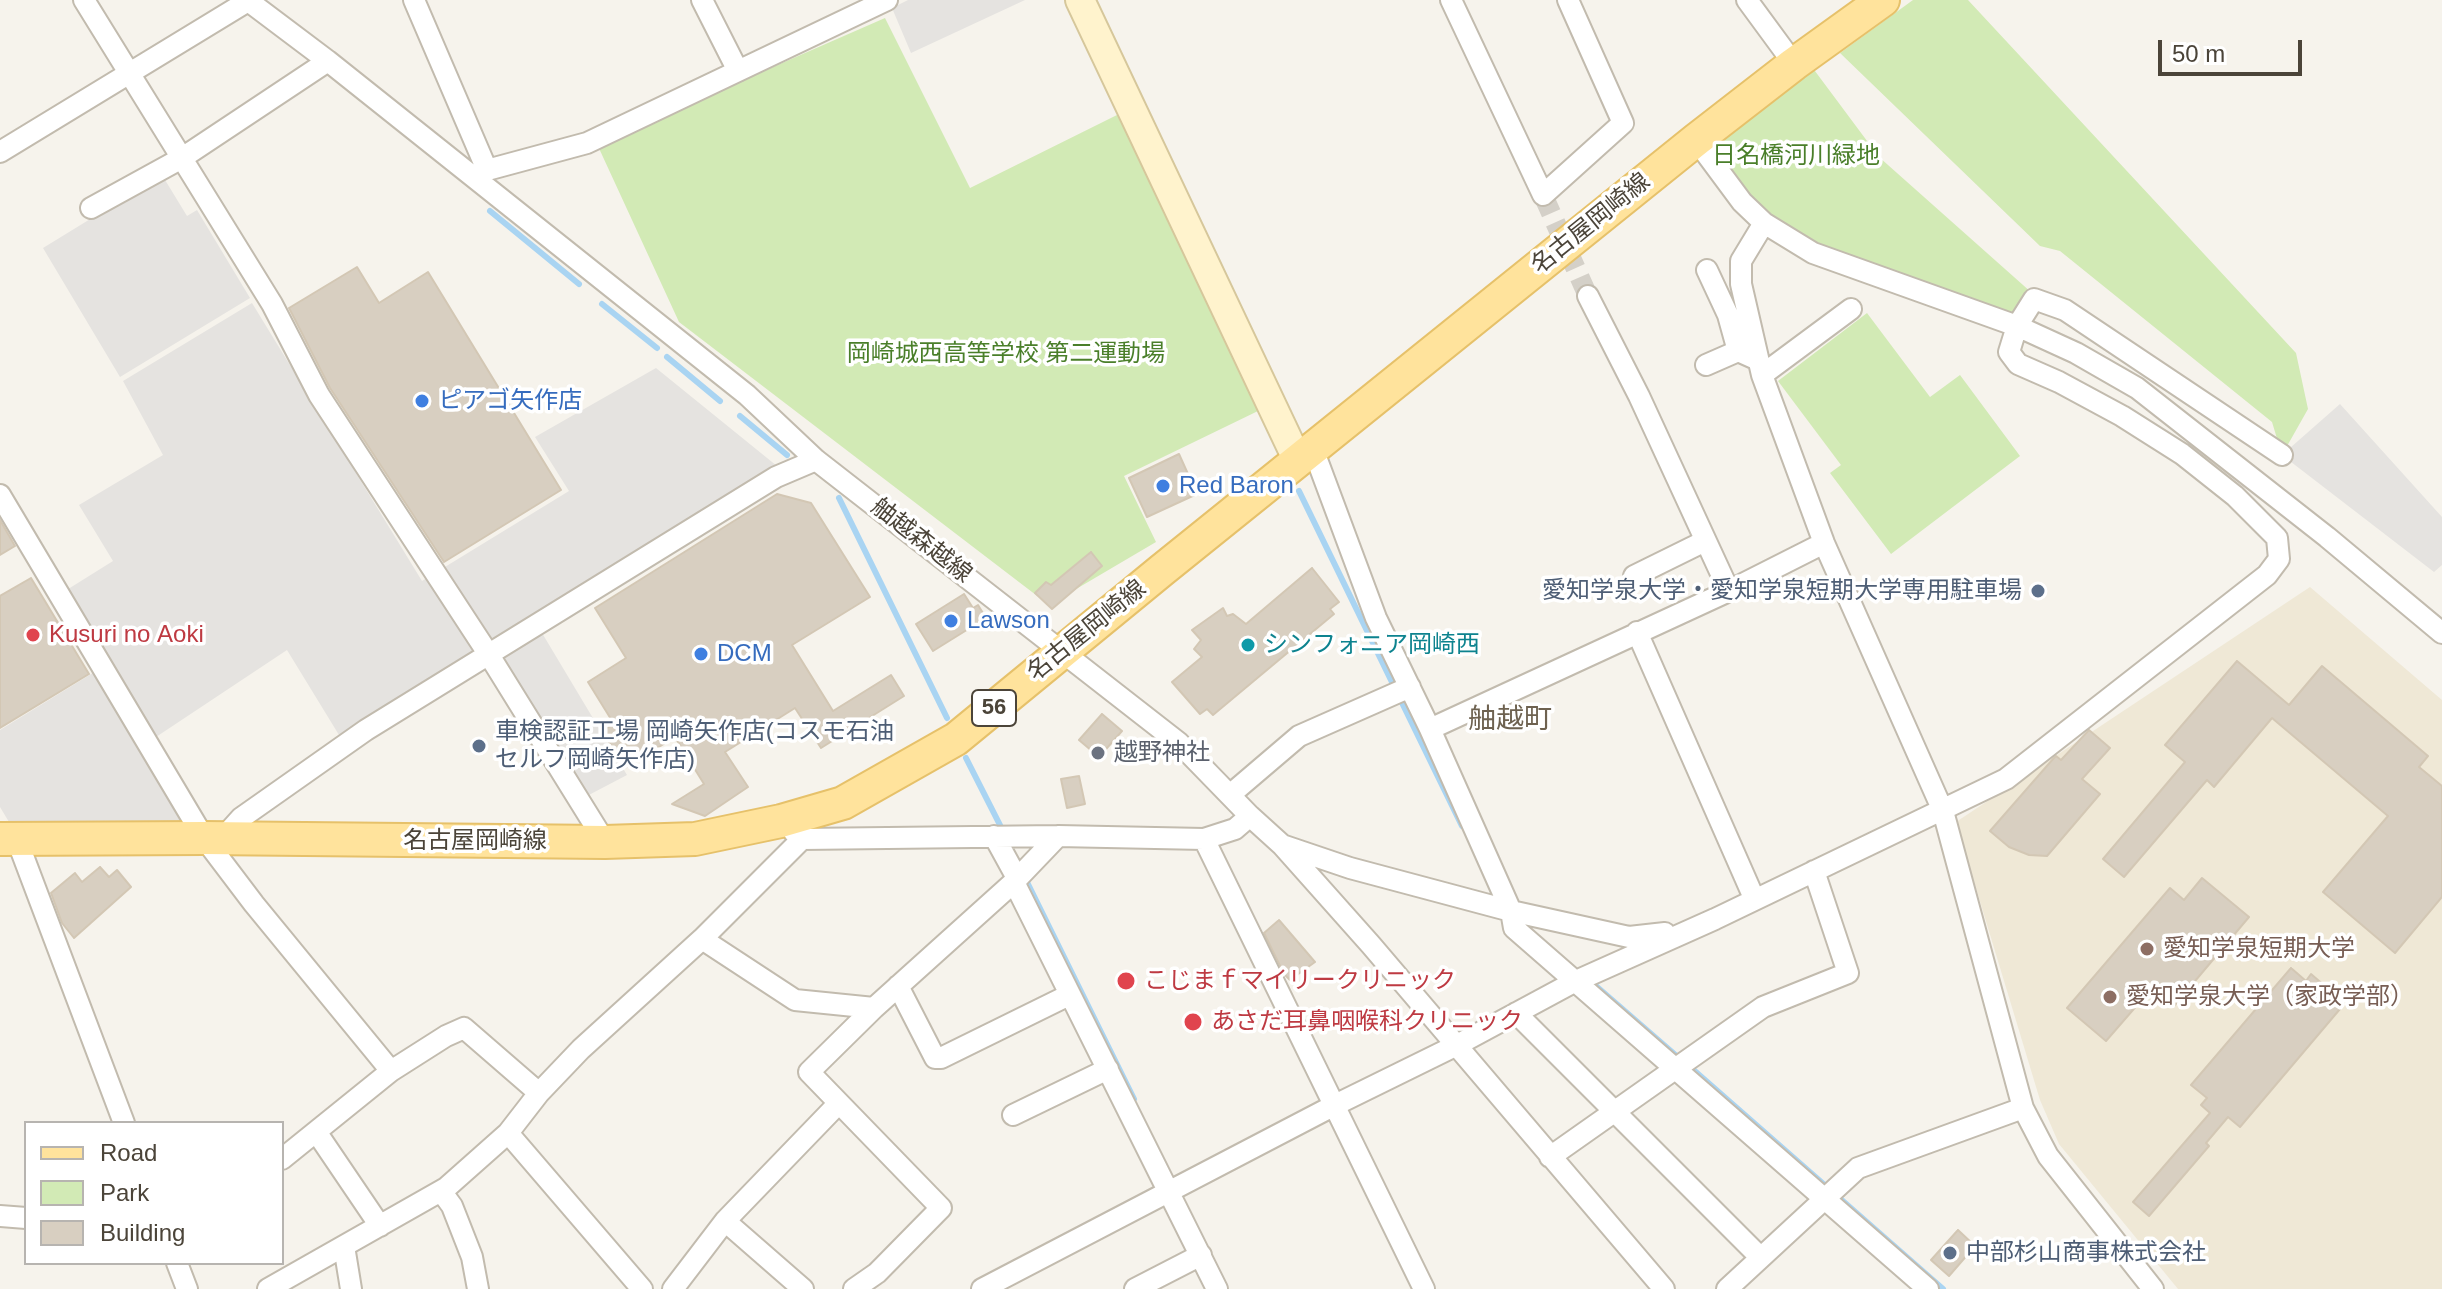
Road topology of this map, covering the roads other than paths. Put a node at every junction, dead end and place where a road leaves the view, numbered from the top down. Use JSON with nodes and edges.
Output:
{"nodes":[{"id":1,"x":84,"y":0,"type":"edge"},
{"id":2,"x":247,"y":0,"type":"edge"},
{"id":3,"x":414,"y":0,"type":"edge"},
{"id":4,"x":702,"y":0,"type":"edge"},
{"id":5,"x":887,"y":0,"type":"edge"},
{"id":6,"x":1080,"y":0,"type":"edge"},
{"id":7,"x":1451,"y":0,"type":"edge"},
{"id":8,"x":1568,"y":0,"type":"edge"},
{"id":9,"x":1747,"y":0,"type":"edge"},
{"id":10,"x":1883,"y":0,"type":"edge"},
{"id":11,"x":328,"y":61,"type":"junction"},
{"id":12,"x":1794,"y":64,"type":"junction"},
{"id":13,"x":738,"y":71,"type":"junction"},
{"id":14,"x":128,"y":72,"type":"junction"},
{"id":15,"x":1696,"y":140,"type":"junction"},
{"id":16,"x":0,"y":152,"type":"edge"},
{"id":17,"x":182,"y":158,"type":"junction"},
{"id":18,"x":482,"y":174,"type":"junction"},
{"id":19,"x":91,"y":208,"type":"dead end"},
{"id":20,"x":1764,"y":223,"type":"junction"},
{"id":21,"x":1707,"y":270,"type":"dead end"},
{"id":22,"x":1588,"y":296,"type":"tunnel mouth"},
{"id":23,"x":1851,"y":309,"type":"dead end"},
{"id":24,"x":2017,"y":326,"type":"junction"},
{"id":25,"x":1738,"y":351,"type":"junction"},
{"id":26,"x":1706,"y":365,"type":"dead end"},
{"id":27,"x":1760,"y":367,"type":"junction"},
{"id":28,"x":1306,"y":455,"type":"junction"},
{"id":29,"x":2282,"y":455,"type":"dead end"},
{"id":30,"x":816,"y":460,"type":"junction"},
{"id":31,"x":0,"y":495,"type":"edge"},
{"id":32,"x":1705,"y":541,"type":"junction"},
{"id":33,"x":1824,"y":543,"type":"junction"},
{"id":34,"x":1634,"y":576,"type":"dead end"},
{"id":35,"x":1729,"y":591,"type":"junction"},
{"id":36,"x":1637,"y":632,"type":"junction"},
{"id":37,"x":2442,"y":633,"type":"edge"},
{"id":38,"x":1063,"y":652,"type":"junction"},
{"id":39,"x":489,"y":655,"type":"junction"},
{"id":40,"x":1410,"y":687,"type":"junction"},
{"id":41,"x":1430,"y":729,"type":"junction"},
{"id":42,"x":1231,"y":794,"type":"junction"},
{"id":43,"x":1943,"y":811,"type":"junction"},
{"id":44,"x":1250,"y":816,"type":"junction"},
{"id":45,"x":791,"y":830,"type":"junction"},
{"id":46,"x":1002,"y":836,"type":"junction"},
{"id":47,"x":1058,"y":836,"type":"junction"},
{"id":48,"x":213,"y":839,"type":"junction"},
{"id":49,"x":1204,"y":839,"type":"junction"},
{"id":50,"x":8,"y":840,"type":"edge"},
{"id":51,"x":605,"y":842,"type":"junction"},
{"id":52,"x":1282,"y":845,"type":"junction"},
{"id":53,"x":1814,"y":871,"type":"junction"},
{"id":54,"x":1019,"y":876,"type":"junction"},
{"id":55,"x":1754,"y":898,"type":"junction"},
{"id":56,"x":1511,"y":911,"type":"junction"},
{"id":57,"x":1715,"y":919,"type":"junction"},
{"id":58,"x":702,"y":939,"type":"junction"},
{"id":59,"x":1574,"y":982,"type":"junction"},
{"id":60,"x":898,"y":986,"type":"junction"},
{"id":61,"x":1069,"y":995,"type":"junction"},
{"id":62,"x":874,"y":1008,"type":"junction"},
{"id":63,"x":1516,"y":1013,"type":"junction"},
{"id":64,"x":1457,"y":1045,"type":"junction"},
{"id":65,"x":1108,"y":1069,"type":"junction"},
{"id":66,"x":1675,"y":1069,"type":"junction"},
{"id":67,"x":391,"y":1071,"type":"junction"},
{"id":68,"x":539,"y":1093,"type":"junction"},
{"id":69,"x":838,"y":1104,"type":"junction"},
{"id":70,"x":1333,"y":1106,"type":"junction"},
{"id":71,"x":2023,"y":1108,"type":"junction"},
{"id":72,"x":1614,"y":1111,"type":"junction"},
{"id":73,"x":1013,"y":1115,"type":"dead end"},
{"id":74,"x":123,"y":1121,"type":"edge"},
{"id":75,"x":317,"y":1133,"type":"junction"},
{"id":76,"x":508,"y":1133,"type":"junction"},
{"id":77,"x":1550,"y":1157,"type":"junction"},
{"id":78,"x":284,"y":1158,"type":"edge"},
{"id":79,"x":441,"y":1191,"type":"junction"},
{"id":80,"x":1170,"y":1191,"type":"junction"},
{"id":81,"x":1826,"y":1199,"type":"junction"},
{"id":82,"x":0,"y":1216,"type":"edge"},
{"id":83,"x":24,"y":1218,"type":"edge"},
{"id":84,"x":725,"y":1221,"type":"junction"},
{"id":85,"x":380,"y":1226,"type":"junction"},
{"id":86,"x":344,"y":1246,"type":"junction"},
{"id":87,"x":1201,"y":1255,"type":"junction"},
{"id":88,"x":1760,"y":1257,"type":"junction"},
{"id":89,"x":178,"y":1265,"type":"edge"},
{"id":90,"x":881,"y":1281,"type":"edge"},
{"id":91,"x":187,"y":1289,"type":"edge"},
{"id":92,"x":268,"y":1289,"type":"edge"},
{"id":93,"x":351,"y":1289,"type":"edge"},
{"id":94,"x":478,"y":1289,"type":"edge"},
{"id":95,"x":642,"y":1289,"type":"edge"},
{"id":96,"x":673,"y":1289,"type":"edge"},
{"id":97,"x":803,"y":1289,"type":"edge"},
{"id":98,"x":854,"y":1289,"type":"edge"},
{"id":99,"x":982,"y":1289,"type":"edge"},
{"id":100,"x":1135,"y":1289,"type":"edge"},
{"id":101,"x":1217,"y":1289,"type":"edge"},
{"id":102,"x":1424,"y":1289,"type":"edge"},
{"id":103,"x":1664,"y":1289,"type":"edge"},
{"id":104,"x":1727,"y":1289,"type":"edge"},
{"id":105,"x":1928,"y":1289,"type":"edge"},
{"id":106,"x":2153,"y":1289,"type":"edge"}],
"edges":[{"from":1,"to":14,"type":"street"},
{"from":2,"to":11,"type":"street","name":"舳越森越線"},
{"from":2,"to":14,"type":"street"},
{"from":3,"to":18,"type":"street"},
{"from":4,"to":13,"type":"street"},
{"from":5,"to":13,"type":"street"},
{"from":6,"to":28,"type":"street"},
{"from":7,"to":8,"type":"street"},
{"from":9,"to":12,"type":"street"},
{"from":10,"to":12,"type":"main road","name":"名古屋岡崎線","number":"56"},
{"from":11,"to":17,"type":"street"},
{"from":11,"to":18,"type":"street","name":"舳越森越線"},
{"from":12,"to":15,"type":"main road","name":"名古屋岡崎線","number":"56"},
{"from":13,"to":18,"type":"street"},
{"from":14,"to":16,"type":"street"},
{"from":14,"to":17,"type":"street"},
{"from":15,"to":20,"type":"street"},
{"from":15,"to":28,"type":"main road","name":"名古屋岡崎線","number":"56"},
{"from":17,"to":19,"type":"street"},
{"from":17,"to":39,"type":"street"},
{"from":18,"to":30,"type":"street","name":"舳越森越線"},
{"from":20,"to":24,"type":"street"},
{"from":20,"to":27,"type":"street"},
{"from":21,"to":25,"type":"street"},
{"from":22,"to":32,"type":"street"},
{"from":23,"to":27,"type":"street"},
{"from":24,"to":29,"type":"street"},
{"from":24,"to":37,"type":"street"},
{"from":24,"to":43,"type":"street"},
{"from":25,"to":26,"type":"street"},
{"from":25,"to":27,"type":"street"},
{"from":27,"to":33,"type":"street"},
{"from":28,"to":38,"type":"main road","name":"名古屋岡崎線","number":"56"},
{"from":28,"to":40,"type":"street"},
{"from":30,"to":38,"type":"street","name":"舳越森越線"},
{"from":30,"to":39,"type":"street"},
{"from":31,"to":48,"type":"street"},
{"from":32,"to":34,"type":"street"},
{"from":32,"to":35,"type":"street"},
{"from":33,"to":35,"type":"street"},
{"from":33,"to":43,"type":"street"},
{"from":35,"to":36,"type":"street"},
{"from":36,"to":41,"type":"street"},
{"from":36,"to":55,"type":"street"},
{"from":38,"to":42,"type":"street","name":"舳越森越線"},
{"from":38,"to":45,"type":"main road","name":"名古屋岡崎線","number":"56"},
{"from":39,"to":48,"type":"street"},
{"from":39,"to":51,"type":"street"},
{"from":40,"to":41,"type":"street"},
{"from":40,"to":42,"type":"street"},
{"from":41,"to":56,"type":"street"},
{"from":42,"to":44,"type":"street","name":"舳越森越線"},
{"from":43,"to":53,"type":"street"},
{"from":43,"to":71,"type":"street"},
{"from":44,"to":49,"type":"street"},
{"from":44,"to":52,"type":"street","name":"舳越森越線"},
{"from":45,"to":46,"type":"street"},
{"from":45,"to":51,"type":"main road","name":"名古屋岡崎線","number":"56"},
{"from":45,"to":58,"type":"street"},
{"from":46,"to":47,"type":"street"},
{"from":46,"to":54,"type":"street"},
{"from":47,"to":49,"type":"street"},
{"from":47,"to":54,"type":"street"},
{"from":48,"to":50,"type":"main road","name":"名古屋岡崎線","number":"56"},
{"from":48,"to":51,"type":"main road","name":"名古屋岡崎線","number":"56"},
{"from":48,"to":67,"type":"street"},
{"from":49,"to":70,"type":"street"},
{"from":50,"to":74,"type":"street"},
{"from":52,"to":56,"type":"street"},
{"from":52,"to":64,"type":"street","name":"舳越森越線"},
{"from":53,"to":55,"type":"street"},
{"from":53,"to":66,"type":"street"},
{"from":54,"to":60,"type":"street"},
{"from":54,"to":61,"type":"street"},
{"from":55,"to":57,"type":"street"},
{"from":56,"to":57,"type":"street"},
{"from":56,"to":59,"type":"street"},
{"from":57,"to":59,"type":"street"},
{"from":58,"to":62,"type":"street"},
{"from":58,"to":68,"type":"street"},
{"from":59,"to":63,"type":"street"},
{"from":59,"to":66,"type":"street"},
{"from":60,"to":61,"type":"street"},
{"from":60,"to":62,"type":"street"},
{"from":61,"to":65,"type":"street"},
{"from":62,"to":69,"type":"street"},
{"from":63,"to":64,"type":"street"},
{"from":63,"to":72,"type":"street"},
{"from":64,"to":70,"type":"street"},
{"from":64,"to":77,"type":"street","name":"舳越森越線"},
{"from":65,"to":73,"type":"street"},
{"from":65,"to":80,"type":"street"},
{"from":66,"to":72,"type":"street"},
{"from":66,"to":81,"type":"street"},
{"from":67,"to":68,"type":"street"},
{"from":67,"to":75,"type":"street"},
{"from":68,"to":76,"type":"street"},
{"from":69,"to":84,"type":"street"},
{"from":69,"to":90,"type":"street"},
{"from":70,"to":80,"type":"street"},
{"from":70,"to":102,"type":"street"},
{"from":71,"to":81,"type":"street"},
{"from":71,"to":106,"type":"street"},
{"from":72,"to":77,"type":"street"},
{"from":72,"to":88,"type":"street"},
{"from":75,"to":78,"type":"street"},
{"from":75,"to":85,"type":"street"},
{"from":76,"to":79,"type":"street"},
{"from":76,"to":95,"type":"street"},
{"from":77,"to":103,"type":"street","name":"舳越森越線"},
{"from":79,"to":85,"type":"street"},
{"from":79,"to":94,"type":"street"},
{"from":80,"to":87,"type":"street"},
{"from":80,"to":99,"type":"street"},
{"from":81,"to":88,"type":"street"},
{"from":81,"to":105,"type":"street"},
{"from":82,"to":83,"type":"street"},
{"from":84,"to":96,"type":"street"},
{"from":84,"to":97,"type":"street"},
{"from":85,"to":86,"type":"street"},
{"from":86,"to":92,"type":"street"},
{"from":86,"to":93,"type":"street"},
{"from":87,"to":100,"type":"street"},
{"from":87,"to":101,"type":"street"},
{"from":88,"to":104,"type":"street"},
{"from":89,"to":91,"type":"street"},
{"from":90,"to":98,"type":"street"}]}
